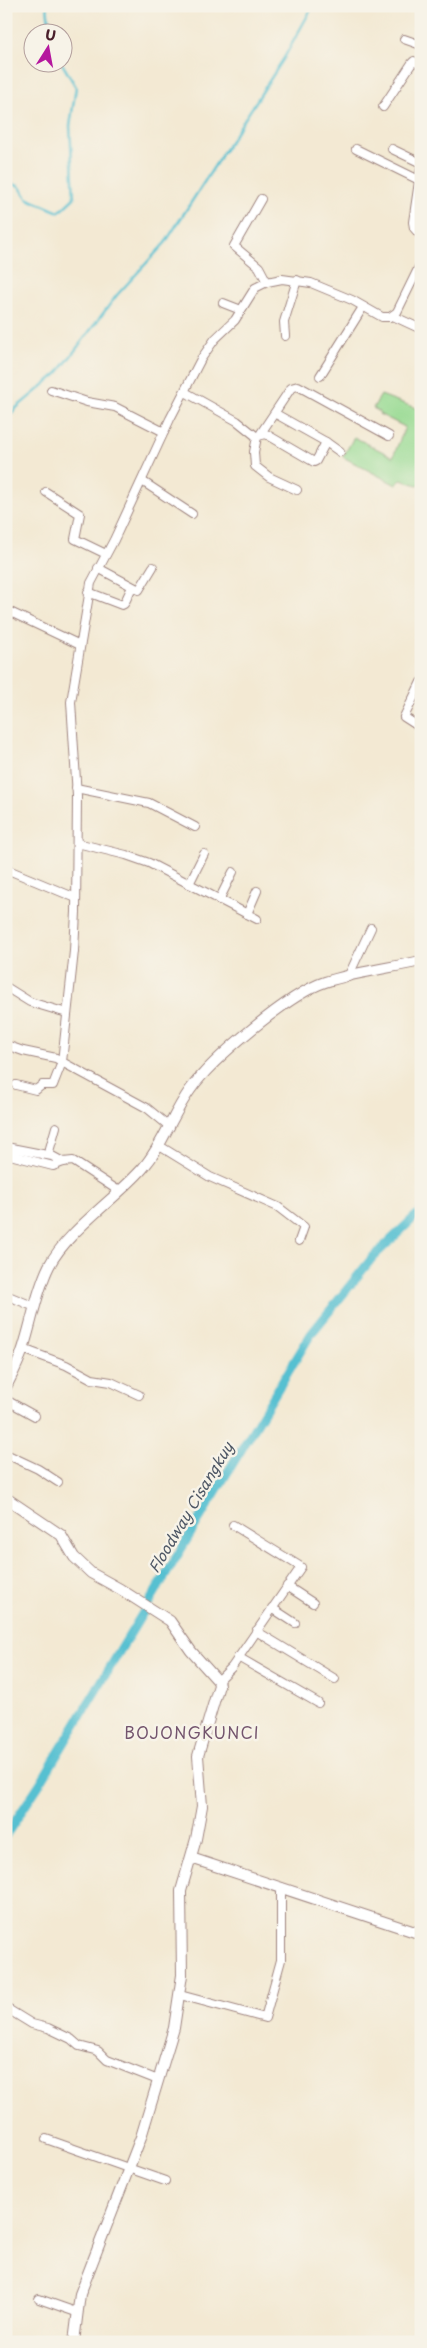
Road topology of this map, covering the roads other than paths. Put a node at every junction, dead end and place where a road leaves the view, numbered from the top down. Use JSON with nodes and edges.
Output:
{"nodes":[{"id":1,"x":404,"y":39,"type":"dead end"},
{"id":2,"x":421,"y":45,"type":"edge"},
{"id":3,"x":421,"y":65,"type":"edge"},
{"id":4,"x":383,"y":107,"type":"dead end"},
{"id":5,"x":356,"y":149,"type":"dead end"},
{"id":6,"x":392,"y":149,"type":"dead end"},
{"id":7,"x":421,"y":164,"type":"edge"},
{"id":8,"x":421,"y":168,"type":"edge"},
{"id":9,"x":420,"y":180,"type":"edge"},
{"id":10,"x":261,"y":199,"type":"dead end"},
{"id":11,"x":421,"y":236,"type":"edge"},
{"id":12,"x":421,"y":263,"type":"edge"},
{"id":13,"x":297,"y":280,"type":"junction"},
{"id":14,"x":267,"y":282,"type":"junction"},
{"id":15,"x":223,"y":303,"type":"dead end"},
{"id":16,"x":363,"y":307,"type":"junction"},
{"id":17,"x":241,"y":310,"type":"junction"},
{"id":18,"x":393,"y":316,"type":"junction"},
{"id":19,"x":421,"y":329,"type":"edge"},
{"id":20,"x":285,"y":336,"type":"dead end"},
{"id":21,"x":320,"y":376,"type":"dead end"},
{"id":22,"x":51,"y":390,"type":"dead end"},
{"id":23,"x":185,"y":392,"type":"junction"},
{"id":24,"x":276,"y":414,"type":"junction"},
{"id":25,"x":164,"y":432,"type":"junction"},
{"id":26,"x":259,"y":435,"type":"junction"},
{"id":27,"x":389,"y":436,"type":"dead end"},
{"id":28,"x":326,"y":442,"type":"junction"},
{"id":29,"x":340,"y":452,"type":"dead end"},
{"id":30,"x":142,"y":482,"type":"junction"},
{"id":31,"x":297,"y":490,"type":"dead end"},
{"id":32,"x":46,"y":492,"type":"dead end"},
{"id":33,"x":192,"y":514,"type":"dead end"},
{"id":34,"x":106,"y":554,"type":"junction"},
{"id":35,"x":153,"y":567,"type":"dead end"},
{"id":36,"x":98,"y":568,"type":"junction"},
{"id":37,"x":132,"y":587,"type":"junction"},
{"id":38,"x":88,"y":592,"type":"junction"},
{"id":39,"x":6,"y":610,"type":"edge"},
{"id":40,"x":80,"y":645,"type":"junction"},
{"id":41,"x":420,"y":687,"type":"edge"},
{"id":42,"x":421,"y":728,"type":"edge"},
{"id":43,"x":76,"y":788,"type":"junction"},
{"id":44,"x":195,"y":827,"type":"dead end"},
{"id":45,"x":77,"y":843,"type":"junction"},
{"id":46,"x":204,"y":854,"type":"dead end"},
{"id":47,"x":6,"y":869,"type":"edge"},
{"id":48,"x":233,"y":872,"type":"dead end"},
{"id":49,"x":189,"y":884,"type":"junction"},
{"id":50,"x":257,"y":891,"type":"dead end"},
{"id":51,"x":76,"y":898,"type":"junction"},
{"id":52,"x":219,"y":900,"type":"junction"},
{"id":53,"x":247,"y":914,"type":"junction"},
{"id":54,"x":257,"y":919,"type":"dead end"},
{"id":55,"x":372,"y":928,"type":"dead end"},
{"id":56,"x":421,"y":961,"type":"edge"},
{"id":57,"x":348,"y":977,"type":"junction"},
{"id":58,"x":6,"y":987,"type":"edge"},
{"id":59,"x":67,"y":1013,"type":"junction"},
{"id":60,"x":6,"y":1045,"type":"edge"},
{"id":61,"x":62,"y":1062,"type":"junction"},
{"id":62,"x":16,"y":1085,"type":"dead end"},
{"id":63,"x":56,"y":1127,"type":"dead end"},
{"id":64,"x":170,"y":1128,"type":"junction"},
{"id":65,"x":158,"y":1145,"type":"junction"},
{"id":66,"x":6,"y":1147,"type":"edge"},
{"id":67,"x":6,"y":1154,"type":"edge"},
{"id":68,"x":48,"y":1155,"type":"junction"},
{"id":69,"x":63,"y":1162,"type":"junction"},
{"id":70,"x":118,"y":1192,"type":"junction"},
{"id":71,"x":300,"y":1241,"type":"dead end"},
{"id":72,"x":6,"y":1295,"type":"edge"},
{"id":73,"x":34,"y":1307,"type":"junction"},
{"id":74,"x":23,"y":1349,"type":"junction"},
{"id":75,"x":6,"y":1387,"type":"edge"},
{"id":76,"x":139,"y":1395,"type":"dead end"},
{"id":77,"x":6,"y":1400,"type":"edge"},
{"id":78,"x":35,"y":1416,"type":"dead end"},
{"id":79,"x":6,"y":1454,"type":"edge"},
{"id":80,"x":58,"y":1482,"type":"dead end"},
{"id":81,"x":6,"y":1498,"type":"edge"},
{"id":82,"x":233,"y":1525,"type":"dead end"},
{"id":83,"x":287,"y":1586,"type":"junction"},
{"id":84,"x":313,"y":1603,"type":"dead end"},
{"id":85,"x":272,"y":1608,"type":"junction"},
{"id":86,"x":295,"y":1624,"type":"dead end"},
{"id":87,"x":256,"y":1631,"type":"junction"},
{"id":88,"x":238,"y":1658,"type":"junction"},
{"id":89,"x":335,"y":1679,"type":"dead end"},
{"id":90,"x":218,"y":1681,"type":"junction"},
{"id":91,"x":318,"y":1703,"type":"dead end"},
{"id":92,"x":191,"y":1858,"type":"junction"},
{"id":93,"x":281,"y":1887,"type":"junction"},
{"id":94,"x":421,"y":1934,"type":"edge"},
{"id":95,"x":180,"y":1995,"type":"junction"},
{"id":96,"x":6,"y":2008,"type":"edge"},
{"id":97,"x":158,"y":2080,"type":"junction"},
{"id":98,"x":46,"y":2139,"type":"dead end"},
{"id":99,"x":128,"y":2169,"type":"junction"},
{"id":100,"x":164,"y":2181,"type":"dead end"},
{"id":101,"x":38,"y":2299,"type":"dead end"},
{"id":102,"x":76,"y":2312,"type":"junction"},
{"id":103,"x":74,"y":2342,"type":"edge"}],
"edges":[{"from":1,"to":2,"type":"street"},
{"from":3,"to":4,"type":"street"},
{"from":5,"to":9,"type":"street"},
{"from":6,"to":7,"type":"street"},
{"from":8,"to":9,"type":"street"},
{"from":9,"to":11,"type":"street"},
{"from":10,"to":14,"type":"street"},
{"from":12,"to":18,"type":"street"},
{"from":13,"to":14,"type":"street"},
{"from":13,"to":16,"type":"street"},
{"from":13,"to":20,"type":"street"},
{"from":14,"to":17,"type":"street"},
{"from":15,"to":17,"type":"street"},
{"from":16,"to":18,"type":"street"},
{"from":16,"to":21,"type":"street"},
{"from":17,"to":23,"type":"street"},
{"from":18,"to":19,"type":"street"},
{"from":22,"to":25,"type":"street"},
{"from":23,"to":25,"type":"street"},
{"from":23,"to":26,"type":"street"},
{"from":24,"to":26,"type":"street"},
{"from":24,"to":27,"type":"street"},
{"from":24,"to":28,"type":"street"},
{"from":25,"to":30,"type":"street"},
{"from":26,"to":28,"type":"street"},
{"from":26,"to":31,"type":"street"},
{"from":28,"to":29,"type":"street"},
{"from":30,"to":33,"type":"street"},
{"from":30,"to":34,"type":"street"},
{"from":32,"to":34,"type":"street"},
{"from":34,"to":36,"type":"street"},
{"from":35,"to":37,"type":"street"},
{"from":36,"to":37,"type":"street"},
{"from":36,"to":38,"type":"street"},
{"from":37,"to":38,"type":"street"},
{"from":38,"to":40,"type":"street"},
{"from":39,"to":40,"type":"street"},
{"from":40,"to":43,"type":"street"},
{"from":41,"to":42,"type":"street"},
{"from":43,"to":44,"type":"street"},
{"from":43,"to":45,"type":"street"},
{"from":45,"to":49,"type":"street"},
{"from":45,"to":51,"type":"street"},
{"from":46,"to":49,"type":"street"},
{"from":47,"to":51,"type":"street"},
{"from":48,"to":52,"type":"street"},
{"from":49,"to":52,"type":"street"},
{"from":50,"to":53,"type":"street"},
{"from":51,"to":59,"type":"street"},
{"from":52,"to":53,"type":"street"},
{"from":53,"to":54,"type":"street"},
{"from":55,"to":57,"type":"street"},
{"from":56,"to":57,"type":"street"},
{"from":57,"to":64,"type":"street"},
{"from":58,"to":59,"type":"street"},
{"from":59,"to":61,"type":"street"},
{"from":60,"to":61,"type":"street"},
{"from":61,"to":62,"type":"street"},
{"from":61,"to":64,"type":"street"},
{"from":63,"to":68,"type":"street"},
{"from":64,"to":65,"type":"street"},
{"from":65,"to":70,"type":"street"},
{"from":65,"to":71,"type":"street"},
{"from":66,"to":68,"type":"street"},
{"from":67,"to":69,"type":"street"},
{"from":68,"to":69,"type":"street"},
{"from":69,"to":70,"type":"street"},
{"from":70,"to":73,"type":"street"},
{"from":72,"to":73,"type":"street"},
{"from":73,"to":74,"type":"street"},
{"from":74,"to":75,"type":"street"},
{"from":74,"to":76,"type":"street"},
{"from":77,"to":78,"type":"street"},
{"from":79,"to":80,"type":"street"},
{"from":81,"to":90,"type":"street"},
{"from":82,"to":83,"type":"street"},
{"from":83,"to":84,"type":"street"},
{"from":83,"to":85,"type":"street"},
{"from":85,"to":86,"type":"street"},
{"from":85,"to":87,"type":"street"},
{"from":87,"to":88,"type":"street"},
{"from":87,"to":89,"type":"street"},
{"from":88,"to":90,"type":"street"},
{"from":88,"to":91,"type":"street"},
{"from":90,"to":92,"type":"street"},
{"from":92,"to":93,"type":"street"},
{"from":92,"to":95,"type":"street"},
{"from":93,"to":94,"type":"street"},
{"from":93,"to":95,"type":"street"},
{"from":95,"to":97,"type":"street"},
{"from":96,"to":97,"type":"street"},
{"from":97,"to":99,"type":"street"},
{"from":98,"to":99,"type":"street"},
{"from":99,"to":100,"type":"street"},
{"from":99,"to":102,"type":"street"},
{"from":101,"to":102,"type":"street"},
{"from":102,"to":103,"type":"street"}]}
